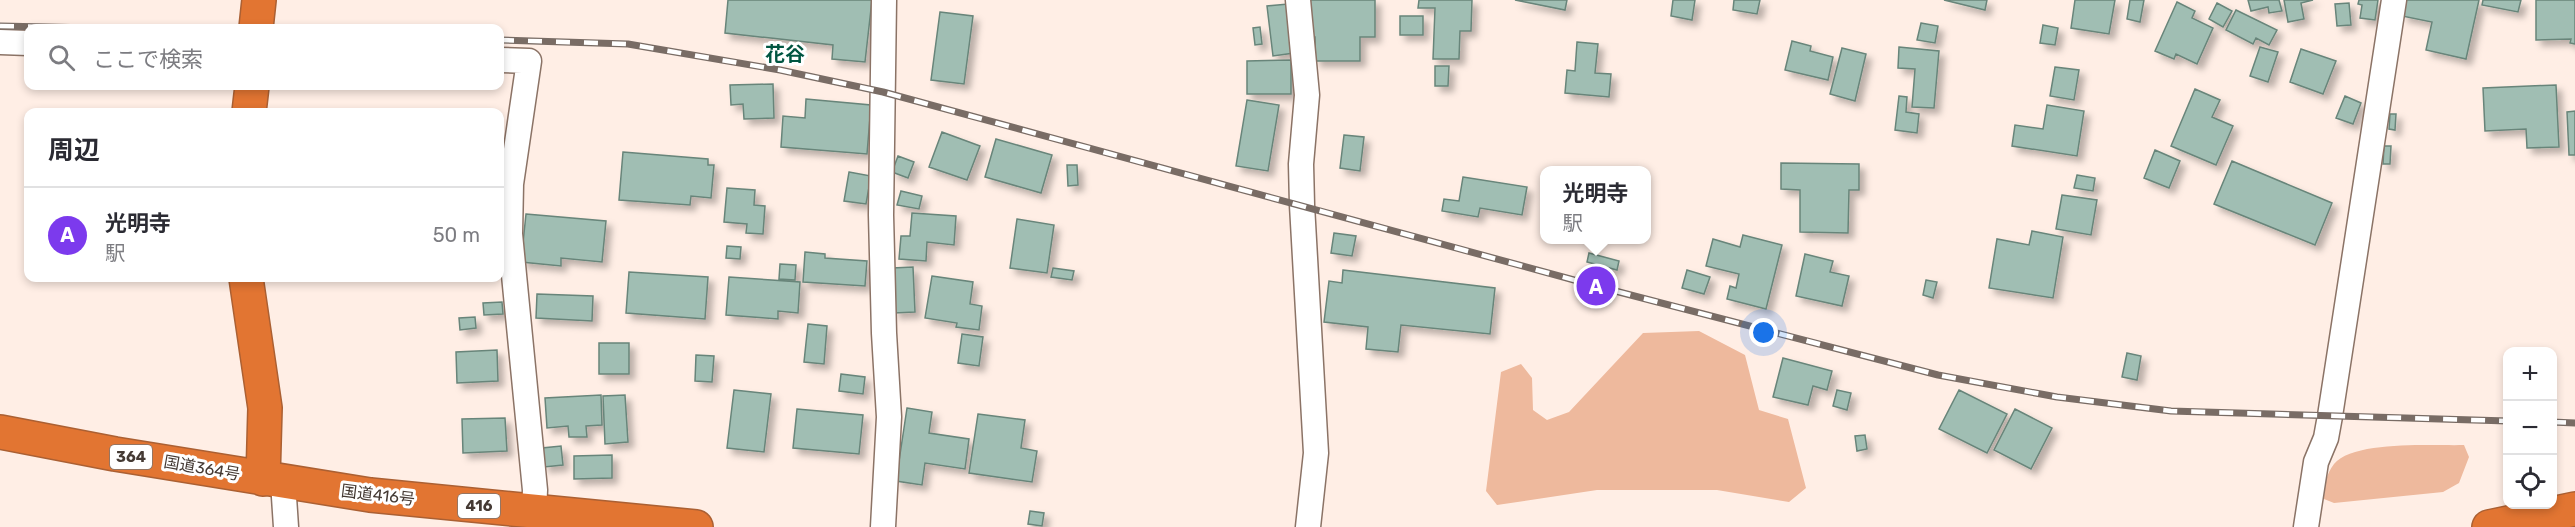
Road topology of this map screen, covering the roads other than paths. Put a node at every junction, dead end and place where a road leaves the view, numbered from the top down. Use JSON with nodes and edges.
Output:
{"nodes":[{"id":1,"x":259,"y":0,"type":"edge"},
{"id":2,"x":884,"y":0,"type":"edge"},
{"id":3,"x":1299,"y":0,"type":"edge"},
{"id":4,"x":2394,"y":0,"type":"edge"},
{"id":5,"x":256,"y":24,"type":"edge"},
{"id":6,"x":0,"y":42,"type":"edge"},
{"id":7,"x":24,"y":43,"type":"edge"},
{"id":8,"x":504,"y":60,"type":"edge"},
{"id":9,"x":252,"y":90,"type":"edge"},
{"id":10,"x":249,"y":108,"type":"edge"},
{"id":11,"x":247,"y":282,"type":"edge"},
{"id":12,"x":0,"y":432,"type":"edge"},
{"id":13,"x":273,"y":480,"type":"junction"},
{"id":14,"x":2575,"y":509,"type":"edge"},
{"id":15,"x":534,"y":512,"type":"junction"},
{"id":16,"x":286,"y":527,"type":"edge"},
{"id":17,"x":696,"y":527,"type":"edge"},
{"id":18,"x":883,"y":527,"type":"edge"},
{"id":19,"x":1308,"y":527,"type":"edge"},
{"id":20,"x":2306,"y":527,"type":"edge"},
{"id":21,"x":2488,"y":527,"type":"edge"}],
"edges":[{"from":1,"to":5,"type":"highway"},
{"from":2,"to":18,"type":"street"},
{"from":3,"to":19,"type":"street"},
{"from":4,"to":20,"type":"street"},
{"from":6,"to":7,"type":"street"},
{"from":8,"to":15,"type":"street"},
{"from":9,"to":10,"type":"highway"},
{"from":11,"to":13,"type":"highway"},
{"from":12,"to":13,"type":"highway","name":"国道364号","number":"364"},
{"from":13,"to":15,"type":"highway","name":"国道416号","number":"416"},
{"from":13,"to":16,"type":"street"},
{"from":14,"to":21,"type":"highway"},
{"from":15,"to":17,"type":"highway","name":"国道416号","number":"416"}]}
